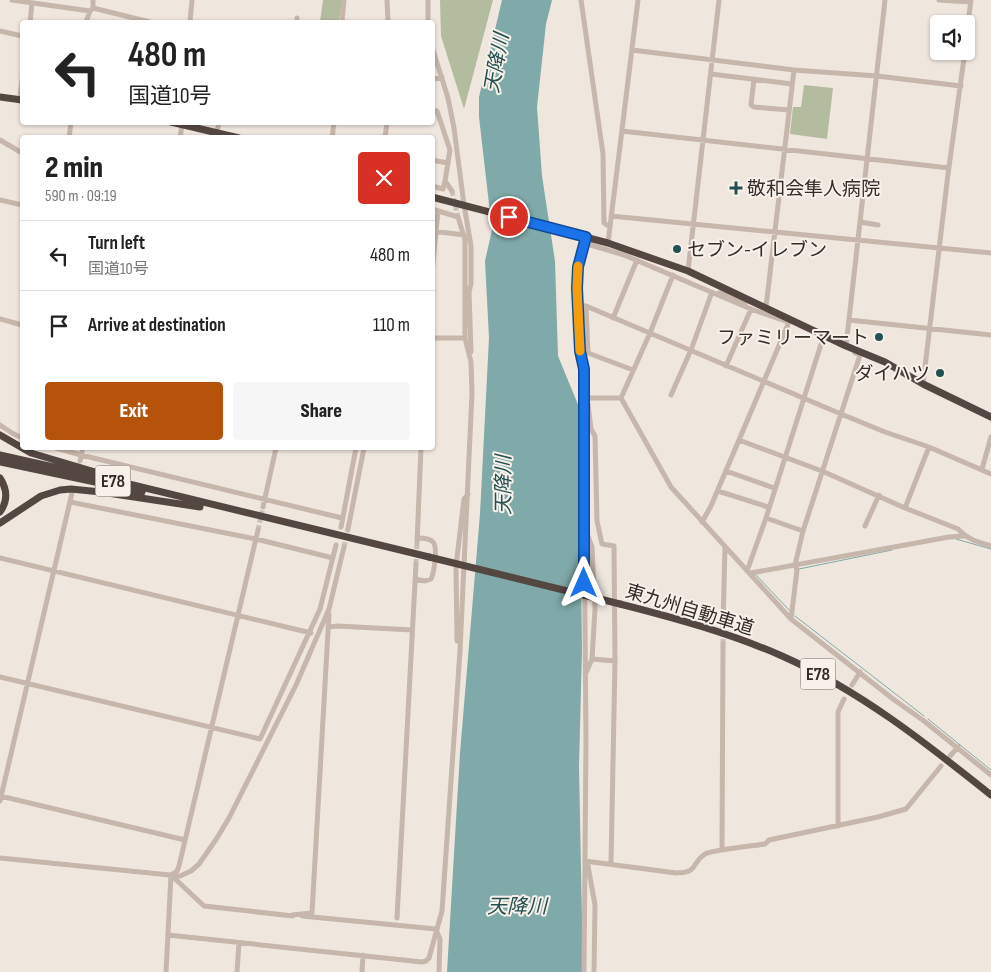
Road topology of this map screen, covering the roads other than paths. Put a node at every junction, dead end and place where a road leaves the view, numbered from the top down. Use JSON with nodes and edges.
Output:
{"nodes":[{"id":1,"x":12,"y":0,"type":"edge"},
{"id":2,"x":93,"y":0,"type":"edge"},
{"id":3,"x":192,"y":0,"type":"edge"},
{"id":4,"x":344,"y":0,"type":"edge"},
{"id":5,"x":387,"y":0,"type":"edge"},
{"id":6,"x":428,"y":0,"type":"edge"},
{"id":7,"x":581,"y":0,"type":"edge"},
{"id":8,"x":638,"y":0,"type":"edge"},
{"id":9,"x":720,"y":0,"type":"edge"},
{"id":10,"x":885,"y":0,"type":"edge"},
{"id":11,"x":940,"y":0,"type":"edge"},
{"id":12,"x":971,"y":1,"type":"edge"},
{"id":13,"x":32,"y":3,"type":"junction"},
{"id":14,"x":91,"y":10,"type":"junction"},
{"id":15,"x":969,"y":15,"type":"edge"},
{"id":16,"x":30,"y":20,"type":"edge"},
{"id":17,"x":87,"y":20,"type":"edge"},
{"id":18,"x":131,"y":20,"type":"edge"},
{"id":19,"x":190,"y":20,"type":"edge"},
{"id":20,"x":342,"y":20,"type":"edge"},
{"id":21,"x":388,"y":20,"type":"edge"},
{"id":22,"x":428,"y":20,"type":"edge"},
{"id":23,"x":0,"y":31,"type":"edge"},
{"id":24,"x":20,"y":36,"type":"edge"},
{"id":25,"x":632,"y":50,"type":"junction"},
{"id":26,"x":435,"y":55,"type":"edge"},
{"id":27,"x":713,"y":60,"type":"junction"},
{"id":28,"x":964,"y":60,"type":"edge"},
{"id":29,"x":794,"y":70,"type":"junction"},
{"id":30,"x":711,"y":74,"type":"junction"},
{"id":31,"x":877,"y":76,"type":"junction"},
{"id":32,"x":442,"y":77,"type":"junction"},
{"id":33,"x":435,"y":78,"type":"edge"},
{"id":34,"x":754,"y":79,"type":"junction"},
{"id":35,"x":792,"y":84,"type":"junction"},
{"id":36,"x":961,"y":86,"type":"junction"},
{"id":37,"x":0,"y":97,"type":"edge"},
{"id":38,"x":20,"y":99,"type":"edge"},
{"id":39,"x":789,"y":110,"type":"junction"},
{"id":40,"x":435,"y":111,"type":"edge"},
{"id":41,"x":186,"y":125,"type":"edge"},
{"id":42,"x":218,"y":125,"type":"edge"},
{"id":43,"x":622,"y":131,"type":"junction"},
{"id":44,"x":217,"y":132,"type":"junction"},
{"id":45,"x":228,"y":135,"type":"edge"},
{"id":46,"x":0,"y":140,"type":"edge"},
{"id":47,"x":703,"y":140,"type":"junction"},
{"id":48,"x":784,"y":149,"type":"junction"},
{"id":49,"x":450,"y":150,"type":"junction"},
{"id":50,"x":458,"y":150,"type":"junction"},
{"id":51,"x":20,"y":152,"type":"edge"},
{"id":52,"x":868,"y":159,"type":"junction"},
{"id":53,"x":435,"y":161,"type":"edge"},
{"id":54,"x":448,"y":163,"type":"junction"},
{"id":55,"x":948,"y":168,"type":"junction"},
{"id":56,"x":445,"y":181,"type":"junction"},
{"id":57,"x":435,"y":187,"type":"edge"},
{"id":58,"x":452,"y":191,"type":"tunnel mouth"},
{"id":59,"x":435,"y":198,"type":"edge"},
{"id":60,"x":0,"y":200,"type":"edge"},
{"id":61,"x":20,"y":205,"type":"edge"},
{"id":62,"x":464,"y":205,"type":"junction"},
{"id":63,"x":435,"y":210,"type":"edge"},
{"id":64,"x":611,"y":216,"type":"junction"},
{"id":65,"x":860,"y":222,"type":"junction"},
{"id":66,"x":693,"y":225,"type":"junction"},
{"id":67,"x":878,"y":225,"type":"dead end"},
{"id":68,"x":610,"y":227,"type":"junction"},
{"id":69,"x":435,"y":231,"type":"edge"},
{"id":70,"x":775,"y":233,"type":"junction"},
{"id":71,"x":464,"y":235,"type":"junction"},
{"id":72,"x":583,"y":238,"type":"junction"},
{"id":73,"x":471,"y":240,"type":"junction"},
{"id":74,"x":858,"y":242,"type":"junction"},
{"id":75,"x":608,"y":243,"type":"junction"},
{"id":76,"x":939,"y":249,"type":"junction"},
{"id":77,"x":991,"y":253,"type":"edge"},
{"id":78,"x":465,"y":254,"type":"junction"},
{"id":79,"x":636,"y":260,"type":"junction"},
{"id":80,"x":688,"y":271,"type":"junction"},
{"id":81,"x":673,"y":275,"type":"junction"},
{"id":82,"x":712,"y":292,"type":"junction"},
{"id":83,"x":734,"y":294,"type":"junction"},
{"id":84,"x":579,"y":305,"type":"junction"},
{"id":85,"x":586,"y":306,"type":"junction"},
{"id":86,"x":766,"y":307,"type":"junction"},
{"id":87,"x":751,"y":309,"type":"junction"},
{"id":88,"x":613,"y":318,"type":"junction"},
{"id":89,"x":0,"y":319,"type":"edge"},
{"id":90,"x":848,"y":320,"type":"junction"},
{"id":91,"x":789,"y":322,"type":"junction"},
{"id":92,"x":20,"y":324,"type":"edge"},
{"id":93,"x":930,"y":329,"type":"junction"},
{"id":94,"x":650,"y":333,"type":"junction"},
{"id":95,"x":991,"y":335,"type":"edge"},
{"id":96,"x":435,"y":338,"type":"edge"},
{"id":97,"x":465,"y":338,"type":"junction"},
{"id":98,"x":822,"y":338,"type":"junction"},
{"id":99,"x":846,"y":346,"type":"junction"},
{"id":100,"x":691,"y":350,"type":"junction"},
{"id":101,"x":471,"y":362,"type":"junction"},
{"id":102,"x":726,"y":366,"type":"junction"},
{"id":103,"x":633,"y":370,"type":"junction"},
{"id":104,"x":764,"y":381,"type":"junction"},
{"id":105,"x":923,"y":384,"type":"junction"},
{"id":106,"x":583,"y":393,"type":"junction"},
{"id":107,"x":671,"y":395,"type":"dead end"},
{"id":108,"x":622,"y":398,"type":"junction"},
{"id":109,"x":804,"y":398,"type":"junction"},
{"id":110,"x":584,"y":401,"type":"junction"},
{"id":111,"x":841,"y":414,"type":"junction"},
{"id":112,"x":991,"y":417,"type":"edge"},
{"id":113,"x":0,"y":425,"type":"edge"},
{"id":114,"x":0,"y":435,"type":"edge"},
{"id":115,"x":20,"y":437,"type":"edge"},
{"id":116,"x":991,"y":437,"type":"edge"},
{"id":117,"x":739,"y":440,"type":"junction"},
{"id":118,"x":20,"y":447,"type":"edge"},
{"id":119,"x":930,"y":447,"type":"junction"},
{"id":120,"x":26,"y":450,"type":"edge"},
{"id":121,"x":61,"y":450,"type":"edge"},
{"id":122,"x":83,"y":450,"type":"edge"},
{"id":123,"x":276,"y":450,"type":"edge"},
{"id":124,"x":356,"y":450,"type":"edge"},
{"id":125,"x":364,"y":450,"type":"edge"},
{"id":126,"x":421,"y":450,"type":"edge"},
{"id":127,"x":0,"y":455,"type":"edge"},
{"id":128,"x":81,"y":458,"type":"junction"},
{"id":129,"x":785,"y":458,"type":"junction"},
{"id":130,"x":0,"y":462,"type":"edge"},
{"id":131,"x":982,"y":469,"type":"junction"},
{"id":132,"x":726,"y":471,"type":"junction"},
{"id":133,"x":822,"y":471,"type":"junction"},
{"id":134,"x":991,"y":474,"type":"edge"},
{"id":135,"x":0,"y":478,"type":"edge"},
{"id":136,"x":130,"y":484,"type":"junction"},
{"id":137,"x":774,"y":488,"type":"junction"},
{"id":138,"x":718,"y":491,"type":"junction"},
{"id":139,"x":72,"y":493,"type":"dead end"},
{"id":140,"x":879,"y":495,"type":"junction"},
{"id":141,"x":265,"y":501,"type":"junction"},
{"id":142,"x":70,"y":502,"type":"junction"},
{"id":143,"x":263,"y":507,"type":"tunnel mouth"},
{"id":144,"x":768,"y":507,"type":"junction"},
{"id":145,"x":905,"y":508,"type":"junction"},
{"id":146,"x":226,"y":509,"type":"junction"},
{"id":147,"x":0,"y":512,"type":"edge"},
{"id":148,"x":342,"y":518,"type":"junction"},
{"id":149,"x":766,"y":518,"type":"junction"},
{"id":150,"x":281,"y":522,"type":"junction"},
{"id":151,"x":702,"y":522,"type":"junction"},
{"id":152,"x":0,"y":523,"type":"edge"},
{"id":153,"x":584,"y":526,"type":"junction"},
{"id":154,"x":865,"y":526,"type":"dead end"},
{"id":155,"x":258,"y":530,"type":"tunnel mouth"},
{"id":156,"x":803,"y":531,"type":"junction"},
{"id":157,"x":964,"y":536,"type":"junction"},
{"id":158,"x":256,"y":539,"type":"junction"},
{"id":159,"x":336,"y":545,"type":"tunnel mouth"},
{"id":160,"x":725,"y":546,"type":"junction"},
{"id":161,"x":991,"y":546,"type":"edge"},
{"id":162,"x":344,"y":547,"type":"tunnel mouth"},
{"id":163,"x":0,"y":558,"type":"edge"},
{"id":164,"x":333,"y":558,"type":"junction"},
{"id":165,"x":416,"y":564,"type":"tunnel mouth"},
{"id":166,"x":795,"y":565,"type":"junction"},
{"id":167,"x":54,"y":571,"type":"junction"},
{"id":168,"x":749,"y":572,"type":"junction"},
{"id":169,"x":415,"y":579,"type":"junction"},
{"id":170,"x":329,"y":609,"type":"junction"},
{"id":171,"x":238,"y":615,"type":"junction"},
{"id":172,"x":791,"y":619,"type":"junction"},
{"id":173,"x":723,"y":624,"type":"tunnel mouth"},
{"id":174,"x":328,"y":627,"type":"junction"},
{"id":175,"x":412,"y":630,"type":"junction"},
{"id":176,"x":311,"y":633,"type":"junction"},
{"id":177,"x":723,"y":644,"type":"tunnel mouth"},
{"id":178,"x":592,"y":659,"type":"junction"},
{"id":179,"x":615,"y":660,"type":"junction"},
{"id":180,"x":860,"y":672,"type":"junction"},
{"id":181,"x":584,"y":676,"type":"junction"},
{"id":182,"x":0,"y":677,"type":"edge"},
{"id":183,"x":28,"y":684,"type":"junction"},
{"id":184,"x":852,"y":685,"type":"dead end"},
{"id":185,"x":844,"y":699,"type":"dead end"},
{"id":186,"x":211,"y":728,"type":"junction"},
{"id":187,"x":958,"y":747,"type":"junction"},
{"id":188,"x":950,"y":756,"type":"dead end"},
{"id":189,"x":941,"y":766,"type":"dead end"},
{"id":190,"x":991,"y":775,"type":"edge"},
{"id":191,"x":991,"y":795,"type":"edge"},
{"id":192,"x":0,"y":798,"type":"edge"},
{"id":193,"x":838,"y":826,"type":"junction"},
{"id":194,"x":185,"y":840,"type":"junction"},
{"id":195,"x":722,"y":850,"type":"junction"},
{"id":196,"x":0,"y":858,"type":"edge"},
{"id":197,"x":585,"y":860,"type":"junction"},
{"id":198,"x":611,"y":864,"type":"junction"},
{"id":199,"x":171,"y":875,"type":"junction"},
{"id":200,"x":292,"y":916,"type":"junction"},
{"id":201,"x":397,"y":918,"type":"dead end"},
{"id":202,"x":436,"y":929,"type":"junction"},
{"id":203,"x":168,"y":935,"type":"junction"},
{"id":204,"x":240,"y":943,"type":"junction"},
{"id":205,"x":363,"y":955,"type":"junction"},
{"id":206,"x":166,"y":972,"type":"edge"},
{"id":207,"x":238,"y":972,"type":"edge"},
{"id":208,"x":362,"y":972,"type":"edge"},
{"id":209,"x":439,"y":972,"type":"edge"},
{"id":210,"x":584,"y":972,"type":"edge"},
{"id":211,"x":594,"y":972,"type":"edge"}],
"edges":[{"from":1,"to":13,"type":"street"},
{"from":2,"to":14,"type":"street"},
{"from":3,"to":19,"type":"street"},
{"from":4,"to":20,"type":"street"},
{"from":5,"to":21,"type":"street"},
{"from":6,"to":22,"type":"street"},
{"from":7,"to":68,"type":"street"},
{"from":8,"to":25,"type":"street"},
{"from":9,"to":27,"type":"street"},
{"from":10,"to":31,"type":"street"},
{"from":11,"to":12,"type":"street"},
{"from":12,"to":15,"type":"street"},
{"from":13,"to":14,"type":"street"},
{"from":13,"to":16,"type":"street"},
{"from":14,"to":17,"type":"street"},
{"from":14,"to":18,"type":"street"},
{"from":23,"to":24,"type":"street"},
{"from":25,"to":27,"type":"street"},
{"from":25,"to":43,"type":"street"},
{"from":26,"to":32,"type":"street"},
{"from":27,"to":29,"type":"street"},
{"from":27,"to":30,"type":"street"},
{"from":28,"to":36,"type":"street"},
{"from":29,"to":31,"type":"street"},
{"from":29,"to":35,"type":"street"},
{"from":30,"to":34,"type":"street"},
{"from":30,"to":47,"type":"street"},
{"from":31,"to":36,"type":"street"},
{"from":31,"to":52,"type":"street"},
{"from":32,"to":33,"type":"street"},
{"from":32,"to":50,"type":"street"},
{"from":34,"to":35,"type":"street"},
{"from":34,"to":39,"type":"street"},
{"from":35,"to":39,"type":"street"},
{"from":36,"to":55,"type":"street"},
{"from":37,"to":38,"type":"highway"},
{"from":39,"to":48,"type":"street"},
{"from":40,"to":49,"type":"street"},
{"from":41,"to":44,"type":"highway"},
{"from":42,"to":44,"type":"street"},
{"from":43,"to":47,"type":"street"},
{"from":43,"to":64,"type":"street"},
{"from":44,"to":45,"type":"highway"},
{"from":46,"to":51,"type":"street"},
{"from":47,"to":48,"type":"street"},
{"from":47,"to":66,"type":"street"},
{"from":48,"to":52,"type":"street"},
{"from":48,"to":70,"type":"street"},
{"from":49,"to":50,"type":"street"},
{"from":49,"to":54,"type":"street"},
{"from":50,"to":62,"type":"street"},
{"from":52,"to":55,"type":"street"},
{"from":52,"to":65,"type":"street"},
{"from":53,"to":54,"type":"street"},
{"from":54,"to":56,"type":"street"},
{"from":55,"to":76,"type":"street"},
{"from":56,"to":57,"type":"street"},
{"from":56,"to":58,"type":"street"},
{"from":59,"to":62,"type":"highway"},
{"from":60,"to":61,"type":"street"},
{"from":62,"to":72,"type":"highway"},
{"from":62,"to":73,"type":"street"},
{"from":63,"to":69,"type":"street"},
{"from":63,"to":71,"type":"street"},
{"from":64,"to":66,"type":"street"},
{"from":64,"to":68,"type":"street"},
{"from":65,"to":67,"type":"street"},
{"from":65,"to":74,"type":"street"},
{"from":66,"to":70,"type":"street"},
{"from":66,"to":80,"type":"street"},
{"from":68,"to":75,"type":"street"},
{"from":69,"to":71,"type":"street"},
{"from":70,"to":74,"type":"street"},
{"from":70,"to":86,"type":"street"},
{"from":71,"to":78,"type":"street"},
{"from":72,"to":75,"type":"highway"},
{"from":72,"to":79,"type":"street"},
{"from":72,"to":84,"type":"street"},
{"from":73,"to":78,"type":"street"},
{"from":73,"to":101,"type":"street"},
{"from":74,"to":76,"type":"street"},
{"from":74,"to":90,"type":"street"},
{"from":75,"to":80,"type":"highway"},
{"from":76,"to":77,"type":"street"},
{"from":76,"to":93,"type":"street"},
{"from":78,"to":97,"type":"street"},
{"from":79,"to":81,"type":"street"},
{"from":79,"to":88,"type":"street"},
{"from":80,"to":83,"type":"highway"},
{"from":81,"to":82,"type":"street"},
{"from":81,"to":94,"type":"street"},
{"from":82,"to":83,"type":"street"},
{"from":82,"to":87,"type":"street"},
{"from":82,"to":100,"type":"street"},
{"from":83,"to":86,"type":"highway"},
{"from":83,"to":87,"type":"street"},
{"from":84,"to":85,"type":"street"},
{"from":84,"to":106,"type":"street"},
{"from":85,"to":88,"type":"street"},
{"from":85,"to":103,"type":"street"},
{"from":86,"to":99,"type":"highway"},
{"from":87,"to":91,"type":"street"},
{"from":87,"to":102,"type":"street"},
{"from":88,"to":94,"type":"street"},
{"from":89,"to":92,"type":"street"},
{"from":90,"to":93,"type":"street"},
{"from":90,"to":99,"type":"street"},
{"from":91,"to":98,"type":"street"},
{"from":91,"to":104,"type":"street"},
{"from":93,"to":95,"type":"street"},
{"from":93,"to":105,"type":"street"},
{"from":94,"to":100,"type":"street"},
{"from":94,"to":103,"type":"street"},
{"from":96,"to":97,"type":"street"},
{"from":97,"to":101,"type":"street"},
{"from":98,"to":109,"type":"street"},
{"from":98,"to":111,"type":"street"},
{"from":99,"to":105,"type":"highway"},
{"from":100,"to":102,"type":"street"},
{"from":100,"to":107,"type":"street"},
{"from":101,"to":202,"type":"street"},
{"from":102,"to":104,"type":"street"},
{"from":103,"to":108,"type":"street"},
{"from":104,"to":109,"type":"street"},
{"from":104,"to":117,"type":"street"},
{"from":105,"to":112,"type":"highway"},
{"from":106,"to":108,"type":"street"},
{"from":106,"to":110,"type":"street"},
{"from":108,"to":151,"type":"street"},
{"from":109,"to":111,"type":"street"},
{"from":109,"to":129,"type":"street"},
{"from":110,"to":153,"type":"street"},
{"from":110,"to":179,"type":"street"},
{"from":111,"to":119,"type":"street"},
{"from":111,"to":133,"type":"street"},
{"from":113,"to":115,"type":"street"},
{"from":114,"to":118,"type":"highway"},
{"from":116,"to":131,"type":"street"},
{"from":117,"to":129,"type":"street"},
{"from":117,"to":132,"type":"street"},
{"from":119,"to":131,"type":"street"},
{"from":119,"to":145,"type":"street"},
{"from":120,"to":136,"type":"highway"},
{"from":121,"to":128,"type":"street"},
{"from":122,"to":128,"type":"street"},
{"from":123,"to":141,"type":"street"},
{"from":124,"to":148,"type":"street"},
{"from":125,"to":148,"type":"street"},
{"from":126,"to":169,"type":"street"},
{"from":127,"to":136,"type":"highway","name":"東九州自動車道","number":"E78"},
{"from":128,"to":141,"type":"street"},
{"from":129,"to":133,"type":"street"},
{"from":129,"to":137,"type":"street"},
{"from":130,"to":146,"type":"highway","name":"東九州自動車道","number":"E78"},
{"from":131,"to":134,"type":"street"},
{"from":132,"to":137,"type":"street"},
{"from":132,"to":138,"type":"street"},
{"from":133,"to":140,"type":"street"},
{"from":133,"to":156,"type":"street"},
{"from":135,"to":147,"type":"highway"},
{"from":136,"to":146,"type":"highway","name":"東九州自動車道","number":"E78"},
{"from":137,"to":144,"type":"street"},
{"from":138,"to":144,"type":"street"},
{"from":138,"to":151,"type":"street"},
{"from":139,"to":142,"type":"street"},
{"from":140,"to":145,"type":"street"},
{"from":140,"to":154,"type":"street"},
{"from":141,"to":143,"type":"street"},
{"from":141,"to":148,"type":"street"},
{"from":142,"to":158,"type":"street"},
{"from":142,"to":167,"type":"street"},
{"from":144,"to":149,"type":"street"},
{"from":145,"to":157,"type":"street"},
{"from":146,"to":150,"type":"highway","name":"東九州自動車道","number":"E78"},
{"from":149,"to":156,"type":"street"},
{"from":149,"to":168,"type":"street"},
{"from":150,"to":152,"type":"highway"},
{"from":150,"to":191,"type":"highway","name":"東九州自動車道","number":"E78","bridge":true},
{"from":151,"to":160,"type":"street"},
{"from":153,"to":178,"type":"street"},
{"from":153,"to":181,"type":"street"},
{"from":155,"to":158,"type":"street"},
{"from":156,"to":166,"type":"street"},
{"from":157,"to":161,"type":"street"},
{"from":157,"to":166,"type":"street"},
{"from":158,"to":164,"type":"street"},
{"from":158,"to":171,"type":"street"},
{"from":159,"to":164,"type":"street"},
{"from":160,"to":168,"type":"street"},
{"from":160,"to":173,"type":"street"},
{"from":162,"to":170,"type":"street"},
{"from":163,"to":167,"type":"street"},
{"from":164,"to":176,"type":"street"},
{"from":165,"to":169,"type":"street"},
{"from":166,"to":168,"type":"street"},
{"from":166,"to":172,"type":"street"},
{"from":167,"to":171,"type":"street"},
{"from":167,"to":183,"type":"street"},
{"from":168,"to":172,"type":"street"},
{"from":169,"to":175,"type":"street"},
{"from":170,"to":174,"type":"street"},
{"from":170,"to":199,"type":"street"},
{"from":171,"to":176,"type":"street"},
{"from":171,"to":186,"type":"street"},
{"from":172,"to":180,"type":"street"},
{"from":174,"to":175,"type":"street"},
{"from":174,"to":200,"type":"street"},
{"from":175,"to":201,"type":"street"},
{"from":176,"to":186,"type":"street"},
{"from":177,"to":195,"type":"street"},
{"from":178,"to":179,"type":"street"},
{"from":178,"to":181,"type":"street"},
{"from":179,"to":198,"type":"street"},
{"from":180,"to":184,"type":"street"},
{"from":180,"to":187,"type":"street"},
{"from":181,"to":197,"type":"street"},
{"from":182,"to":183,"type":"street"},
{"from":183,"to":186,"type":"street"},
{"from":183,"to":192,"type":"street"},
{"from":185,"to":193,"type":"street"},
{"from":186,"to":194,"type":"street"},
{"from":187,"to":188,"type":"street"},
{"from":187,"to":190,"type":"street"},
{"from":189,"to":193,"type":"street"},
{"from":192,"to":194,"type":"street"},
{"from":193,"to":195,"type":"street"},
{"from":194,"to":199,"type":"street"},
{"from":195,"to":198,"type":"street"},
{"from":196,"to":199,"type":"street"},
{"from":197,"to":198,"type":"street"},
{"from":197,"to":210,"type":"street"},
{"from":197,"to":211,"type":"street"},
{"from":199,"to":200,"type":"street"},
{"from":199,"to":203,"type":"street"},
{"from":200,"to":202,"type":"street"},
{"from":202,"to":205,"type":"street"},
{"from":202,"to":209,"type":"street"},
{"from":203,"to":204,"type":"street"},
{"from":203,"to":206,"type":"street"},
{"from":204,"to":205,"type":"street"},
{"from":204,"to":207,"type":"street"},
{"from":205,"to":208,"type":"street"}]}
